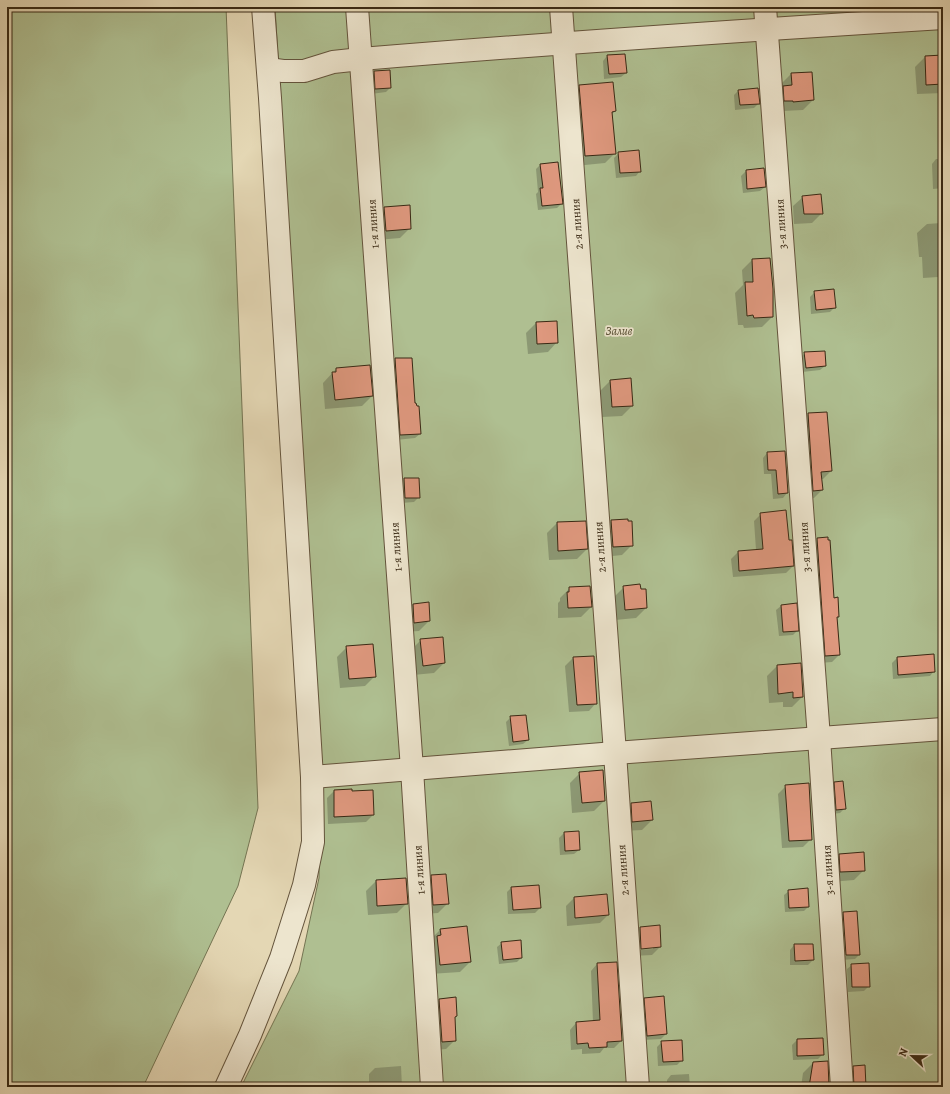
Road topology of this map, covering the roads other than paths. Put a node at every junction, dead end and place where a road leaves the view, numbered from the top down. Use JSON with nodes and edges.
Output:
{"nodes":[{"id":1,"x":263,"y":7,"type":"edge"},
{"id":2,"x":356,"y":7,"type":"edge"},
{"id":3,"x":561,"y":7,"type":"edge"},
{"id":4,"x":765,"y":7,"type":"edge"},
{"id":5,"x":943,"y":18,"type":"edge"},
{"id":6,"x":766,"y":29,"type":"junction"},
{"id":7,"x":564,"y":43,"type":"junction"},
{"id":8,"x":360,"y":58,"type":"junction"},
{"id":9,"x":268,"y":69,"type":"junction"},
{"id":10,"x":943,"y":729,"type":"edge"},
{"id":11,"x":819,"y":738,"type":"junction"},
{"id":12,"x":615,"y":753,"type":"junction"},
{"id":13,"x":412,"y":769,"type":"junction"},
{"id":14,"x":312,"y":777,"type":"junction"},
{"id":15,"x":226,"y":1087,"type":"edge"},
{"id":16,"x":432,"y":1087,"type":"edge"},
{"id":17,"x":638,"y":1087,"type":"edge"},
{"id":18,"x":842,"y":1087,"type":"edge"}],
"edges":[{"from":1,"to":9,"type":"street"},
{"from":2,"to":8,"type":"street","name":"1-я линия"},
{"from":3,"to":7,"type":"street","name":"2-я линия"},
{"from":4,"to":6,"type":"street","name":"3-я линия"},
{"from":5,"to":6,"type":"street"},
{"from":6,"to":7,"type":"street"},
{"from":6,"to":11,"type":"street","name":"3-я линия"},
{"from":7,"to":8,"type":"street"},
{"from":7,"to":12,"type":"street","name":"2-я линия"},
{"from":8,"to":9,"type":"street"},
{"from":8,"to":13,"type":"street","name":"1-я линия"},
{"from":9,"to":14,"type":"street"},
{"from":10,"to":11,"type":"street"},
{"from":11,"to":12,"type":"street"},
{"from":11,"to":18,"type":"street","name":"3-я линия"},
{"from":12,"to":13,"type":"street"},
{"from":12,"to":17,"type":"street","name":"2-я линия"},
{"from":13,"to":14,"type":"street"},
{"from":13,"to":16,"type":"street","name":"1-я линия"},
{"from":14,"to":15,"type":"street"}]}
